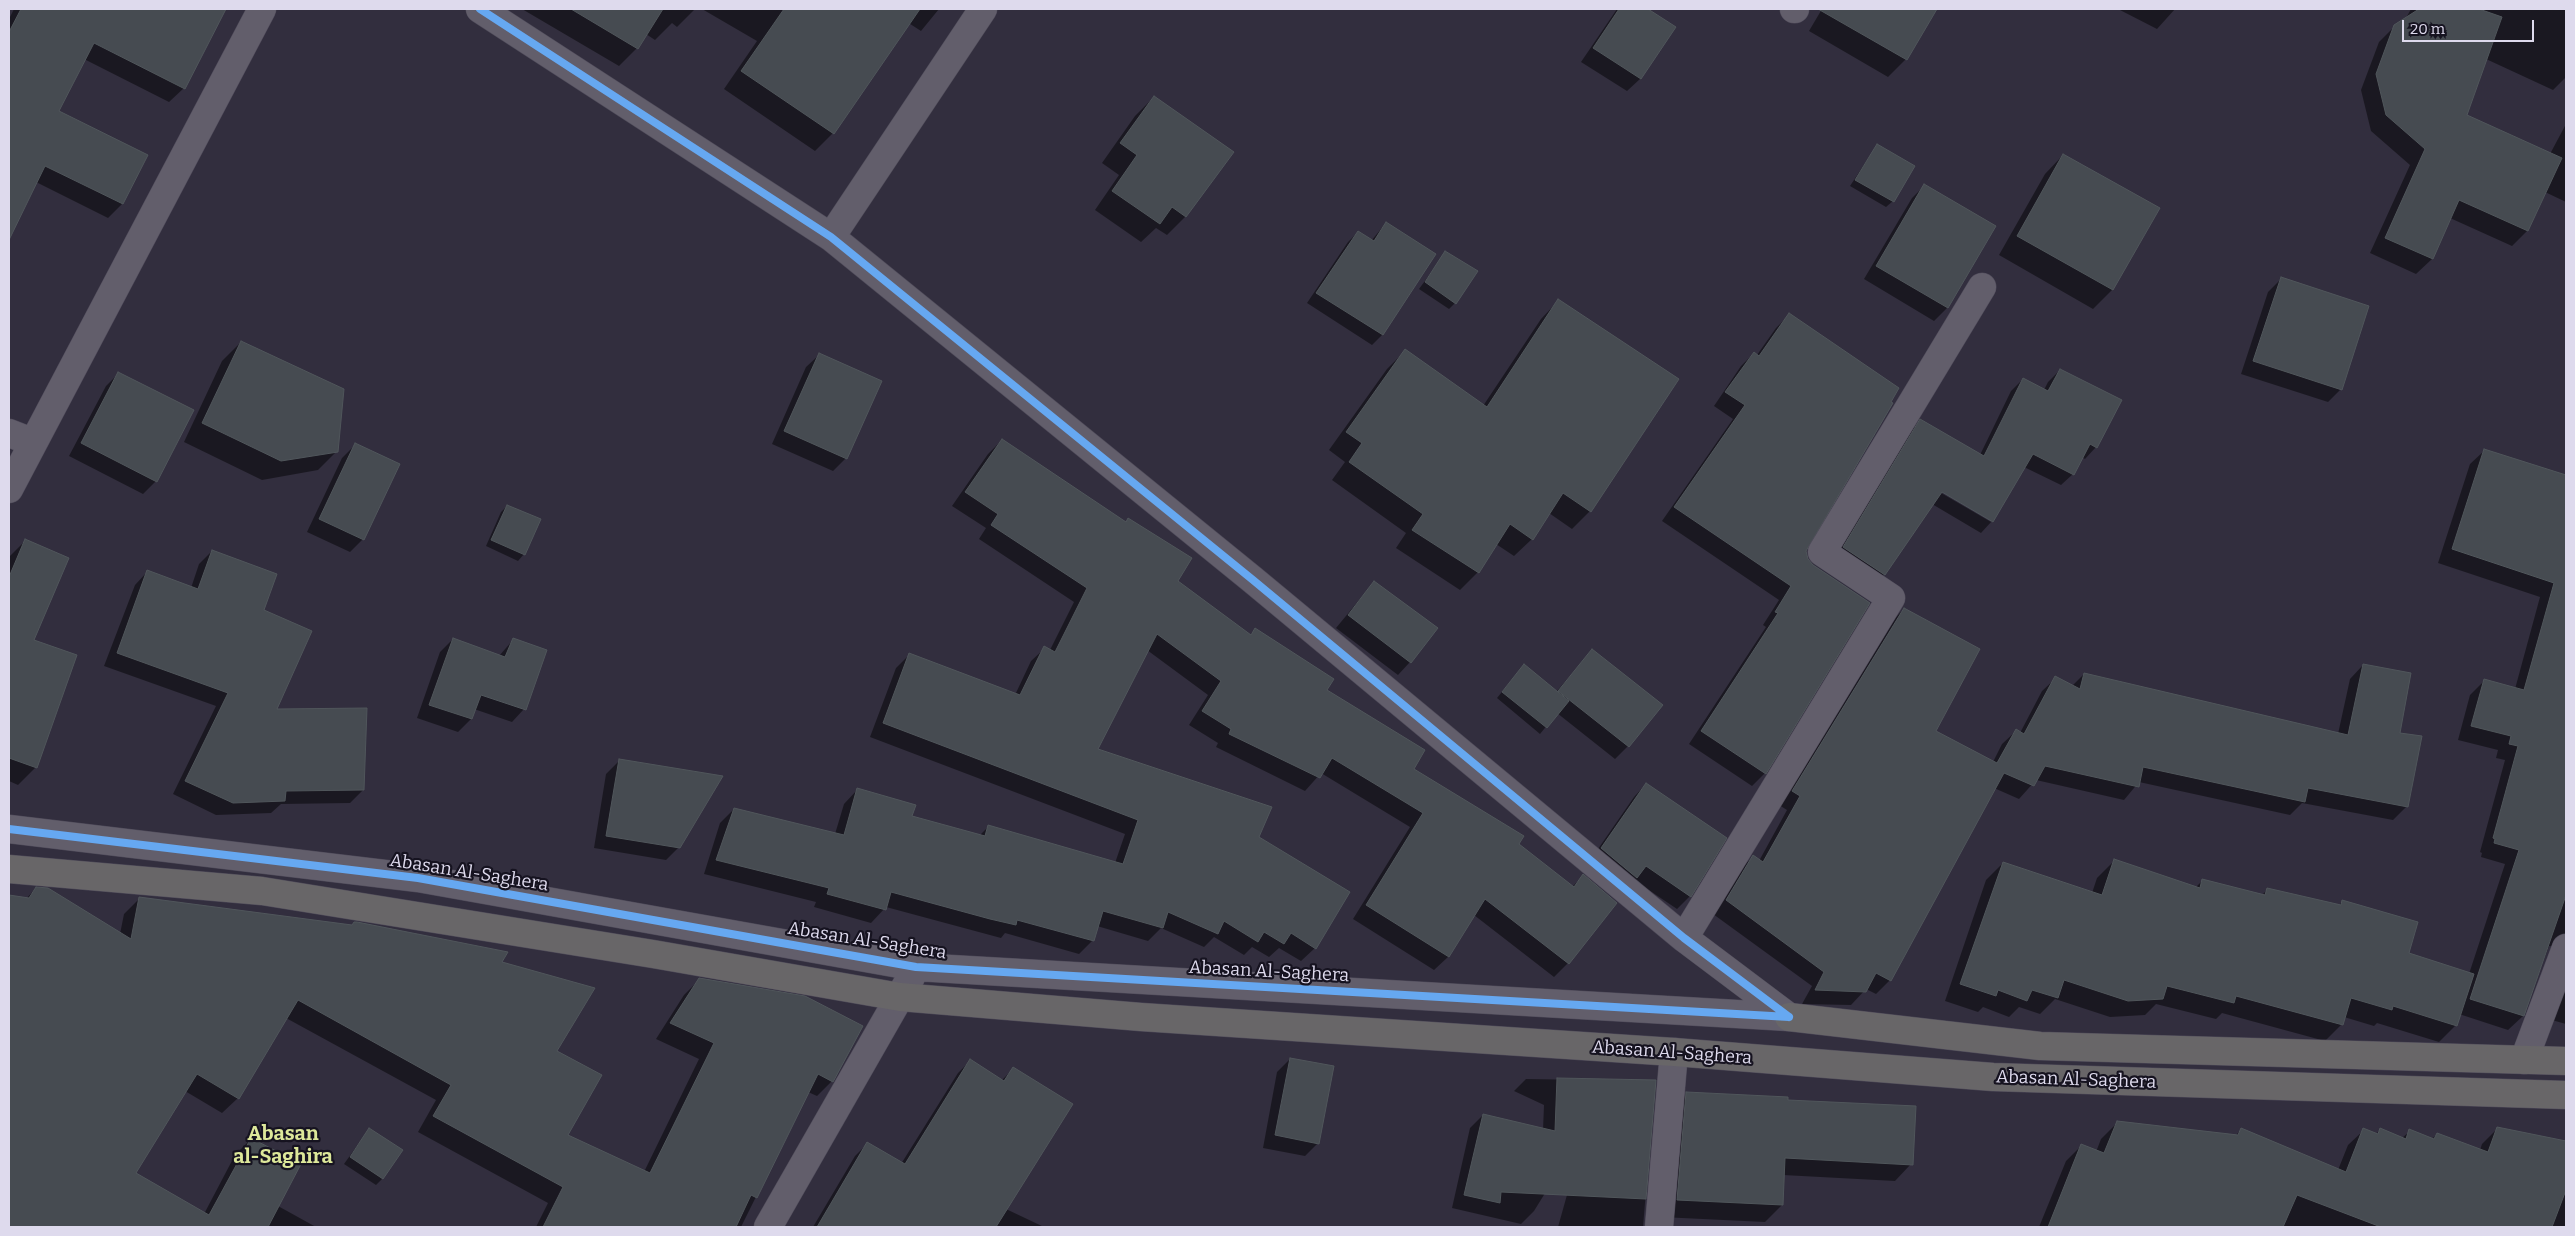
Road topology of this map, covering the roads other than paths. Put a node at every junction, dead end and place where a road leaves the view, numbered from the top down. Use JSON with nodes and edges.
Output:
{"nodes":[{"id":1,"x":262,"y":9,"type":"edge"},
{"id":2,"x":480,"y":9,"type":"edge"},
{"id":3,"x":983,"y":9,"type":"edge"},
{"id":4,"x":831,"y":237,"type":"junction"},
{"id":5,"x":1982,"y":287,"type":"dead end"},
{"id":6,"x":20,"y":438,"type":"edge"},
{"id":7,"x":9,"y":489,"type":"edge"},
{"id":8,"x":9,"y":829,"type":"edge"},
{"id":9,"x":9,"y":869,"type":"edge"},
{"id":10,"x":1684,"y":938,"type":"junction"},
{"id":11,"x":2566,"y":948,"type":"edge"},
{"id":12,"x":916,"y":967,"type":"junction"},
{"id":13,"x":900,"y":997,"type":"junction"},
{"id":14,"x":1789,"y":1017,"type":"junction"},
{"id":15,"x":1674,"y":1052,"type":"junction"},
{"id":16,"x":2524,"y":1060,"type":"junction"},
{"id":17,"x":2566,"y":1060,"type":"edge"},
{"id":18,"x":2566,"y":1095,"type":"edge"},
{"id":19,"x":768,"y":1227,"type":"edge"},
{"id":20,"x":1659,"y":1227,"type":"edge"}],
"edges":[{"from":1,"to":6,"type":"street"},
{"from":2,"to":4,"type":"street"},
{"from":3,"to":4,"type":"street"},
{"from":4,"to":10,"type":"street"},
{"from":5,"to":10,"type":"street"},
{"from":6,"to":7,"type":"street"},
{"from":8,"to":12,"type":"street","name":"Abasan Al-Saghera"},
{"from":9,"to":13,"type":"main road","name":"Abasan Al-Saghera"},
{"from":10,"to":14,"type":"street"},
{"from":11,"to":16,"type":"street"},
{"from":12,"to":13,"type":"street"},
{"from":12,"to":14,"type":"street","name":"Abasan Al-Saghera"},
{"from":13,"to":15,"type":"main road","name":"Abasan Al-Saghera"},
{"from":13,"to":19,"type":"street"},
{"from":14,"to":16,"type":"main road","name":"Abasan Al-Saghera"},
{"from":15,"to":18,"type":"main road","name":"Abasan Al-Saghera"},
{"from":15,"to":20,"type":"street"},
{"from":16,"to":17,"type":"main road","name":"Abasan Al-Saghera"}]}
